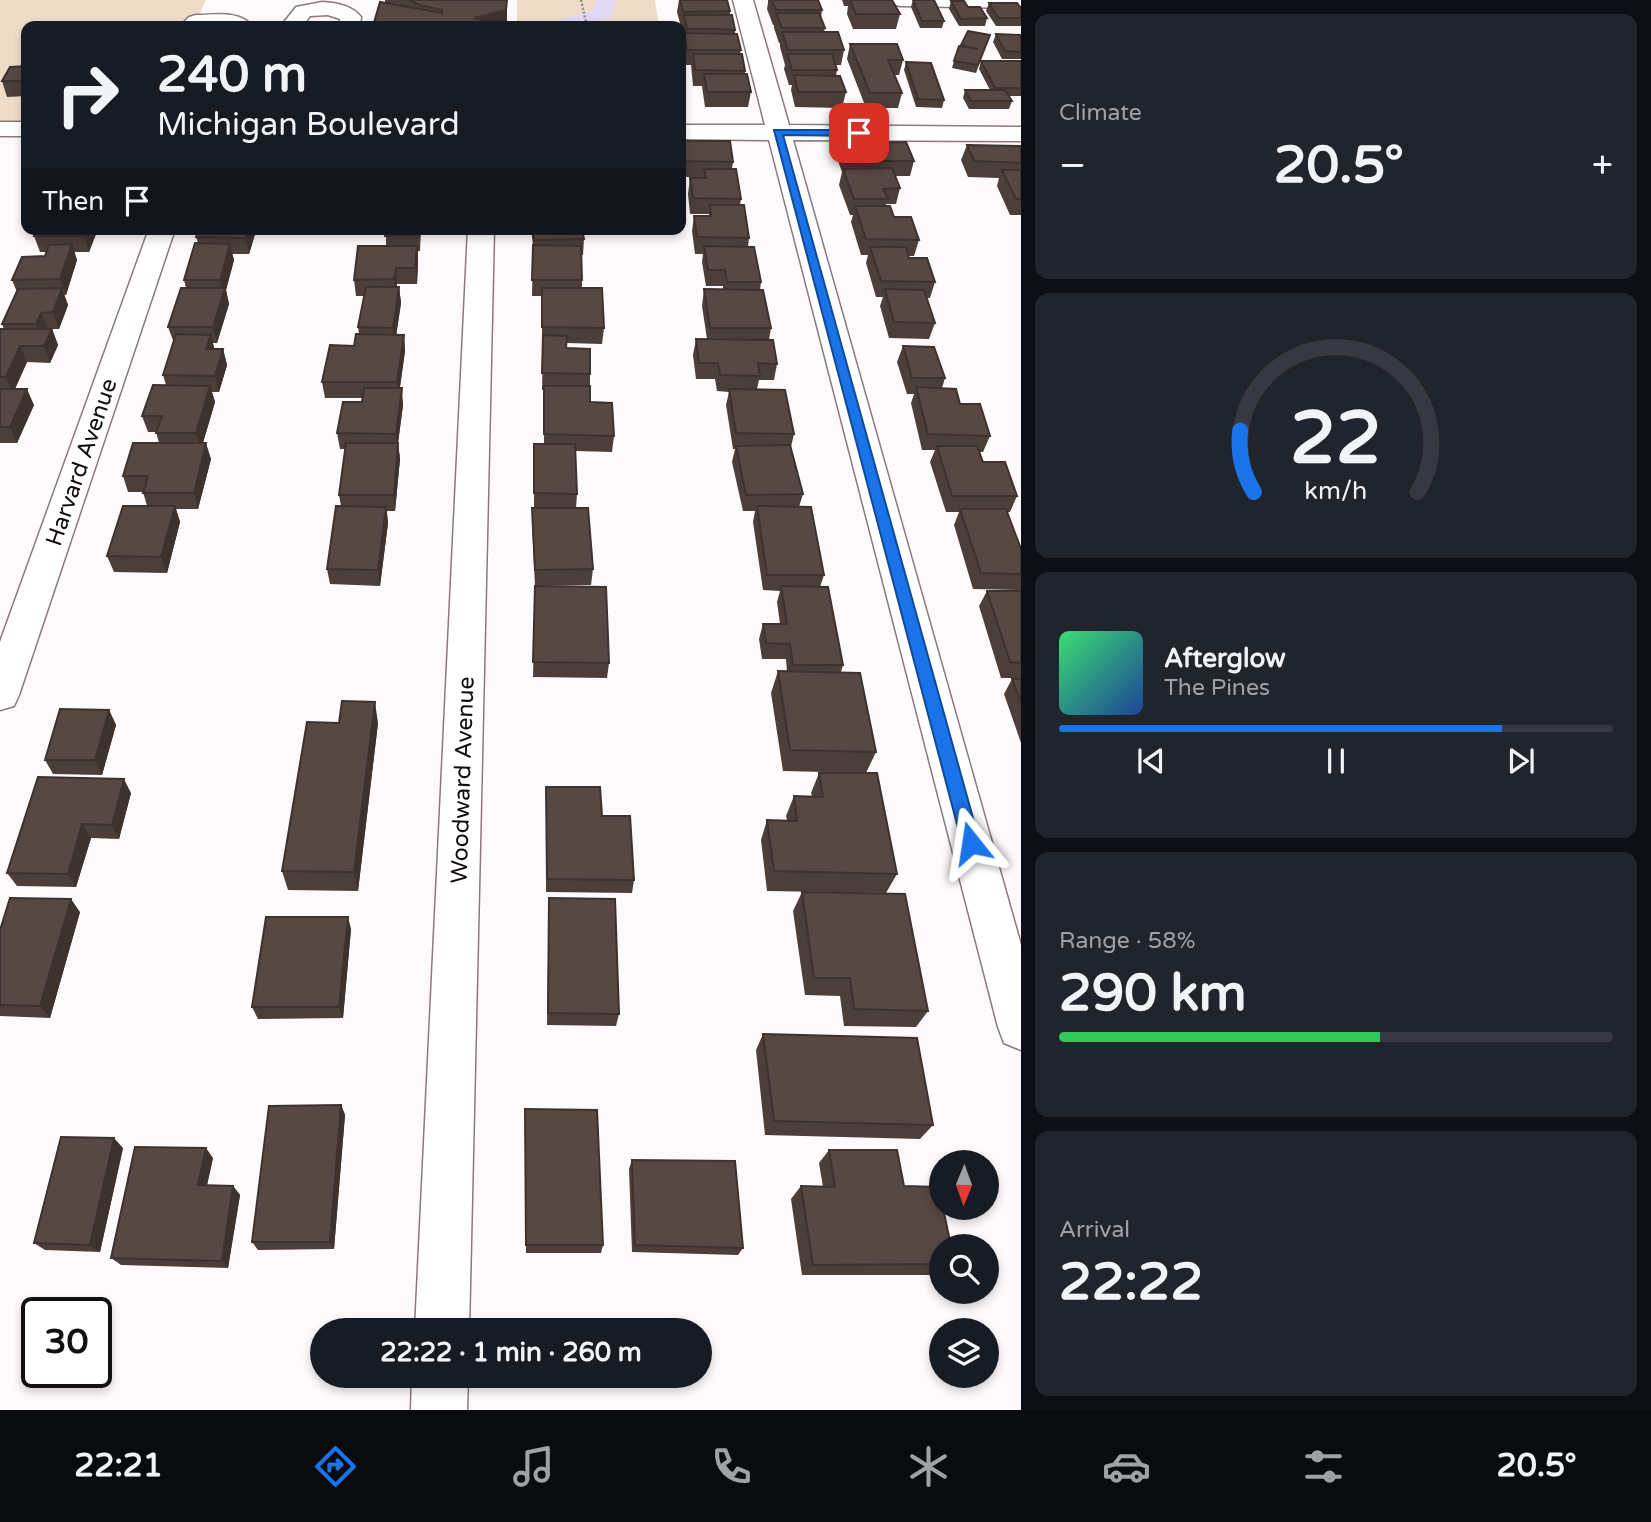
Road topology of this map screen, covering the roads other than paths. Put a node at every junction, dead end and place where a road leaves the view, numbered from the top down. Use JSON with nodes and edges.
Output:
{"nodes":[{"id":1,"x":205,"y":0,"type":"edge"},
{"id":2,"x":743,"y":0,"type":"edge"},
{"id":3,"x":900,"y":0,"type":"edge"},
{"id":4,"x":1021,"y":2,"type":"edge"},
{"id":5,"x":196,"y":21,"type":"edge"},
{"id":6,"x":295,"y":21,"type":"edge"},
{"id":7,"x":350,"y":21,"type":"edge"},
{"id":8,"x":0,"y":129,"type":"edge"},
{"id":9,"x":21,"y":129,"type":"edge"},
{"id":10,"x":686,"y":132,"type":"edge"},
{"id":11,"x":778,"y":132,"type":"junction"},
{"id":12,"x":1021,"y":134,"type":"edge"},
{"id":13,"x":160,"y":235,"type":"edge"},
{"id":14,"x":481,"y":235,"type":"edge"},
{"id":15,"x":0,"y":695,"type":"edge"},
{"id":16,"x":1021,"y":1027,"type":"edge"},
{"id":17,"x":442,"y":1318,"type":"edge"},
{"id":18,"x":440,"y":1388,"type":"edge"},
{"id":19,"x":439,"y":1410,"type":"edge"}],
"edges":[{"from":1,"to":5,"type":"street"},
{"from":2,"to":11,"type":"street"},
{"from":3,"to":4,"type":"street"},
{"from":6,"to":7,"type":"street"},
{"from":8,"to":9,"type":"street"},
{"from":10,"to":11,"type":"street"},
{"from":11,"to":12,"type":"street"},
{"from":11,"to":16,"type":"street"},
{"from":13,"to":15,"type":"street","name":"Harvard Avenue"},
{"from":14,"to":17,"type":"street","name":"Woodward Avenue"},
{"from":18,"to":19,"type":"street"}]}
